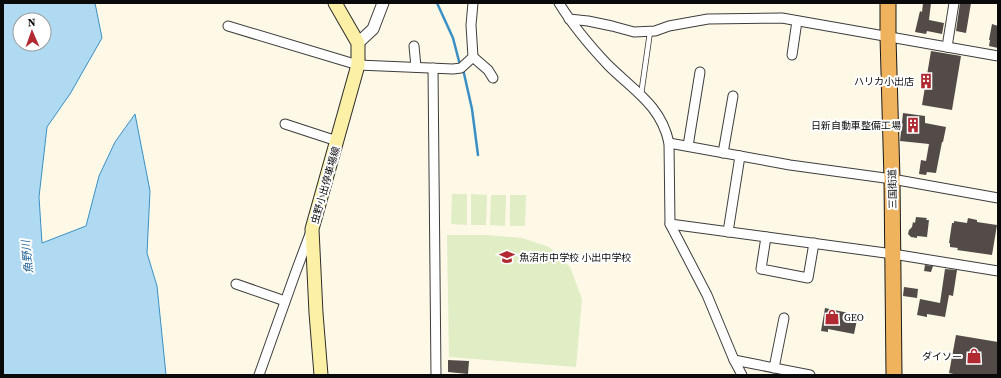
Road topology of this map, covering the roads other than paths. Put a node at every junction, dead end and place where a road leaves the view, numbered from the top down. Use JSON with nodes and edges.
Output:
{"nodes":[{"id":1,"x":336,"y":3,"type":"edge"},
{"id":2,"x":383,"y":3,"type":"edge"},
{"id":3,"x":472,"y":3,"type":"edge"},
{"id":4,"x":559,"y":3,"type":"edge"},
{"id":5,"x":888,"y":3,"type":"edge"},
{"id":6,"x":954,"y":3,"type":"edge"},
{"id":7,"x":569,"y":20,"type":"junction"},
{"id":8,"x":797,"y":21,"type":"junction"},
{"id":9,"x":228,"y":26,"type":"dead end"},
{"id":10,"x":650,"y":32,"type":"junction"},
{"id":11,"x":888,"y":37,"type":"junction"},
{"id":12,"x":358,"y":43,"type":"junction"},
{"id":13,"x":414,"y":46,"type":"dead end"},
{"id":14,"x":947,"y":47,"type":"junction"},
{"id":15,"x":792,"y":55,"type":"dead end"},
{"id":16,"x":473,"y":56,"type":"junction"},
{"id":17,"x":998,"y":56,"type":"edge"},
{"id":18,"x":358,"y":65,"type":"junction"},
{"id":19,"x":416,"y":67,"type":"junction"},
{"id":20,"x":433,"y":68,"type":"junction"},
{"id":21,"x":700,"y":72,"type":"dead end"},
{"id":22,"x":493,"y":78,"type":"dead end"},
{"id":23,"x":641,"y":95,"type":"junction"},
{"id":24,"x":733,"y":96,"type":"dead end"},
{"id":25,"x":285,"y":124,"type":"dead end"},
{"id":26,"x":337,"y":141,"type":"junction"},
{"id":27,"x":669,"y":143,"type":"junction"},
{"id":28,"x":688,"y":146,"type":"junction"},
{"id":29,"x":723,"y":152,"type":"junction"},
{"id":30,"x":740,"y":156,"type":"junction"},
{"id":31,"x":892,"y":179,"type":"junction"},
{"id":32,"x":998,"y":198,"type":"edge"},
{"id":33,"x":670,"y":224,"type":"junction"},
{"id":34,"x":312,"y":229,"type":"junction"},
{"id":35,"x":728,"y":232,"type":"junction"},
{"id":36,"x":766,"y":237,"type":"junction"},
{"id":37,"x":814,"y":243,"type":"junction"},
{"id":38,"x":893,"y":254,"type":"junction"},
{"id":39,"x":998,"y":271,"type":"edge"},
{"id":40,"x":236,"y":284,"type":"dead end"},
{"id":41,"x":285,"y":301,"type":"junction"},
{"id":42,"x":784,"y":318,"type":"dead end"},
{"id":43,"x":734,"y":360,"type":"junction"},
{"id":44,"x":774,"y":368,"type":"junction"},
{"id":45,"x":259,"y":375,"type":"edge"},
{"id":46,"x":321,"y":375,"type":"edge"},
{"id":47,"x":436,"y":375,"type":"edge"},
{"id":48,"x":742,"y":375,"type":"edge"},
{"id":49,"x":810,"y":375,"type":"edge"},
{"id":50,"x":894,"y":375,"type":"edge"}],
"edges":[{"from":1,"to":12,"type":"main road","name":"虫野小出停車場線"},
{"from":2,"to":12,"type":"street"},
{"from":3,"to":16,"type":"street"},
{"from":4,"to":7,"type":"street"},
{"from":5,"to":11,"type":"highway","name":"三国街道"},
{"from":6,"to":14,"type":"street"},
{"from":7,"to":10,"type":"street"},
{"from":7,"to":23,"type":"street"},
{"from":8,"to":10,"type":"street"},
{"from":8,"to":11,"type":"street"},
{"from":8,"to":15,"type":"street"},
{"from":9,"to":18,"type":"street"},
{"from":10,"to":23,"type":"lane"},
{"from":11,"to":14,"type":"street"},
{"from":11,"to":31,"type":"highway","name":"三国街道"},
{"from":12,"to":18,"type":"main road","name":"虫野小出停車場線"},
{"from":13,"to":19,"type":"street"},
{"from":14,"to":17,"type":"street"},
{"from":16,"to":20,"type":"street"},
{"from":16,"to":22,"type":"street"},
{"from":18,"to":19,"type":"street"},
{"from":18,"to":26,"type":"main road","name":"虫野小出停車場線"},
{"from":19,"to":20,"type":"street"},
{"from":20,"to":47,"type":"street"},
{"from":21,"to":28,"type":"street"},
{"from":23,"to":27,"type":"street"},
{"from":24,"to":29,"type":"street"},
{"from":25,"to":26,"type":"street"},
{"from":26,"to":34,"type":"main road","name":"虫野小出停車場線"},
{"from":27,"to":28,"type":"street"},
{"from":27,"to":33,"type":"street"},
{"from":28,"to":29,"type":"street"},
{"from":29,"to":30,"type":"street"},
{"from":30,"to":31,"type":"street"},
{"from":30,"to":35,"type":"street"},
{"from":31,"to":32,"type":"street"},
{"from":31,"to":38,"type":"highway","name":"三国街道"},
{"from":33,"to":35,"type":"street"},
{"from":33,"to":43,"type":"street"},
{"from":34,"to":41,"type":"street"},
{"from":34,"to":46,"type":"main road","name":"虫野小出停車場線"},
{"from":35,"to":36,"type":"street"},
{"from":36,"to":37,"type":"street"},
{"from":36,"to":37,"type":"street"},
{"from":37,"to":38,"type":"street"},
{"from":38,"to":39,"type":"street"},
{"from":38,"to":50,"type":"highway","name":"三国街道"},
{"from":40,"to":41,"type":"street"},
{"from":41,"to":45,"type":"street"},
{"from":42,"to":44,"type":"street"},
{"from":43,"to":44,"type":"street"},
{"from":43,"to":48,"type":"street"},
{"from":44,"to":49,"type":"street"}]}
